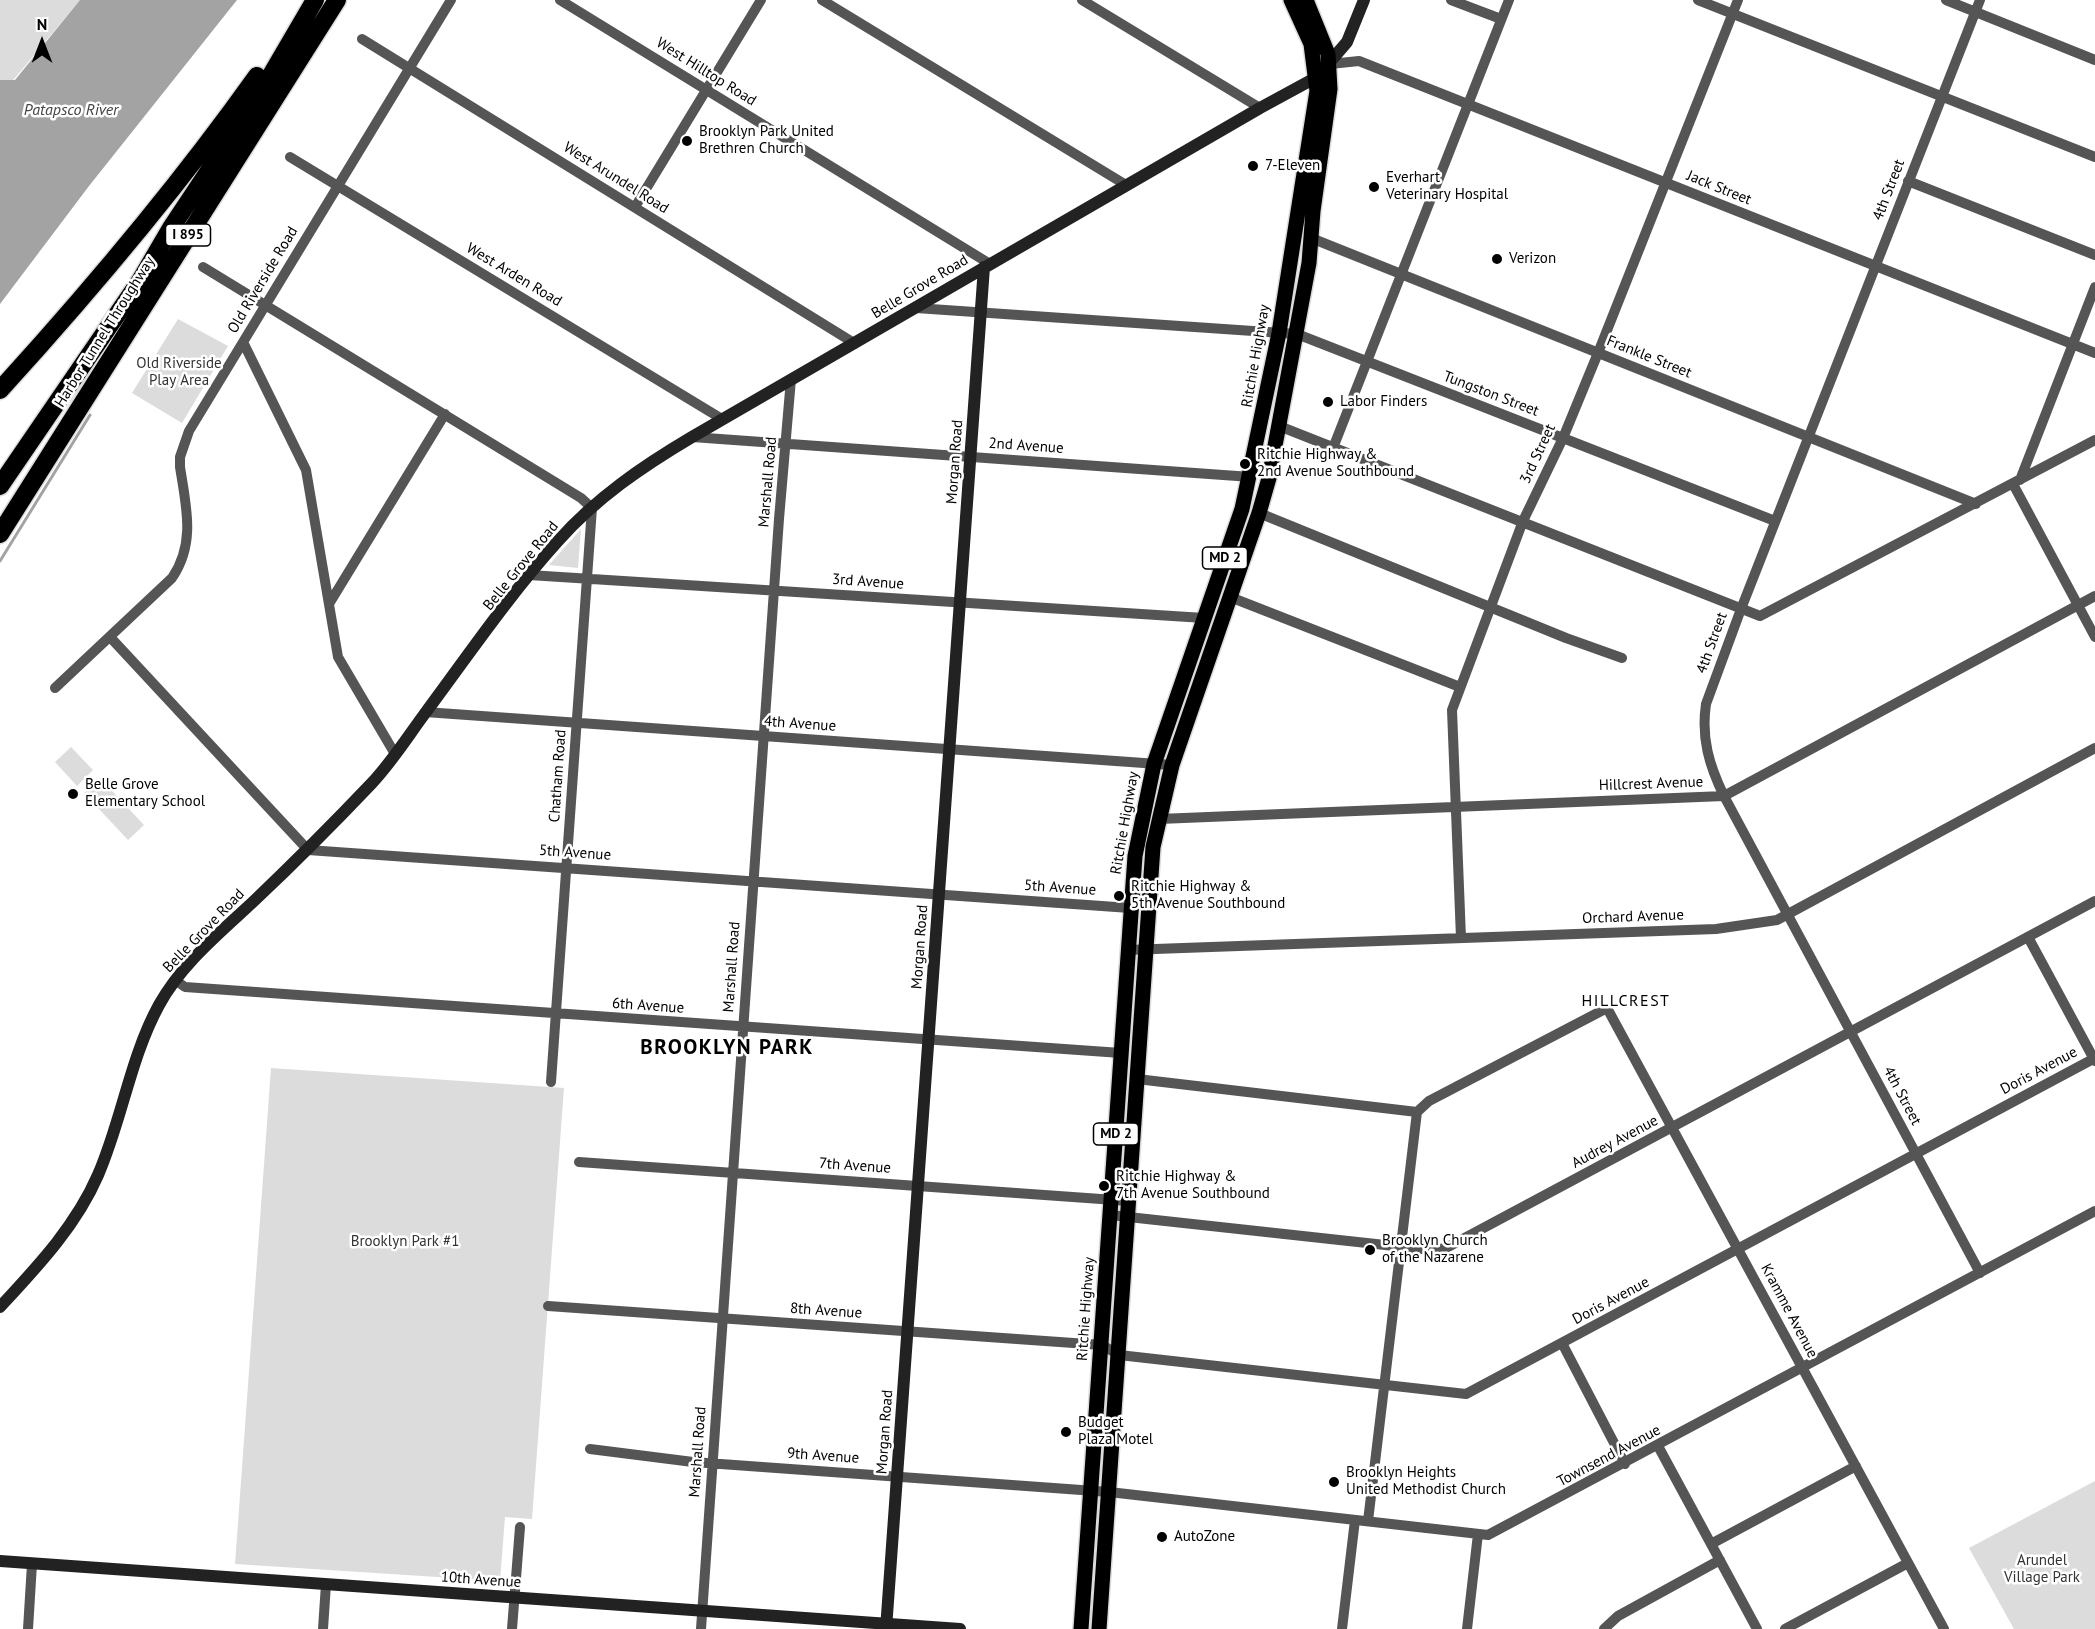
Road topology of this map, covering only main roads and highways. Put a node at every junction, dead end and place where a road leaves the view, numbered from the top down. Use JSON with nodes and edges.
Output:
{"nodes":[{"id":1,"x":315,"y":0,"type":"edge"},
{"id":2,"x":337,"y":0,"type":"edge"},
{"id":3,"x":1291,"y":0,"type":"edge"},
{"id":4,"x":1305,"y":0,"type":"edge"},
{"id":5,"x":296,"y":29,"type":"junction"},
{"id":6,"x":0,"y":390,"type":"edge"},
{"id":7,"x":0,"y":486,"type":"edge"},
{"id":8,"x":19,"y":501,"type":"junction"},
{"id":9,"x":0,"y":524,"type":"edge"},
{"id":10,"x":0,"y":534,"type":"edge"},
{"id":11,"x":1081,"y":1629,"type":"edge"},
{"id":12,"x":1099,"y":1629,"type":"edge"}],
"edges":[{"from":1,"to":5,"type":"highway","name":"Harbor Tunnel Throughway","number":"I 895"},
{"from":2,"to":8,"type":"highway","name":"Harbor Tunnel Throughway","number":"I 895"},
{"from":3,"to":11,"type":"main road","name":"Ritchie Highway","number":"MD 2"},
{"from":4,"to":12,"type":"main road","number":"MD 2"},
{"from":5,"to":6,"type":"highway","name":"Harbor Tunnel Throughway"},
{"from":5,"to":7,"type":"highway","name":"Harbor Tunnel Throughway","number":"I 895"},
{"from":8,"to":9,"type":"highway","name":"Harbor Tunnel Throughway","number":"I 895"},
{"from":8,"to":10,"type":"highway","name":"Harbor Tunnel Throughway"}]}
